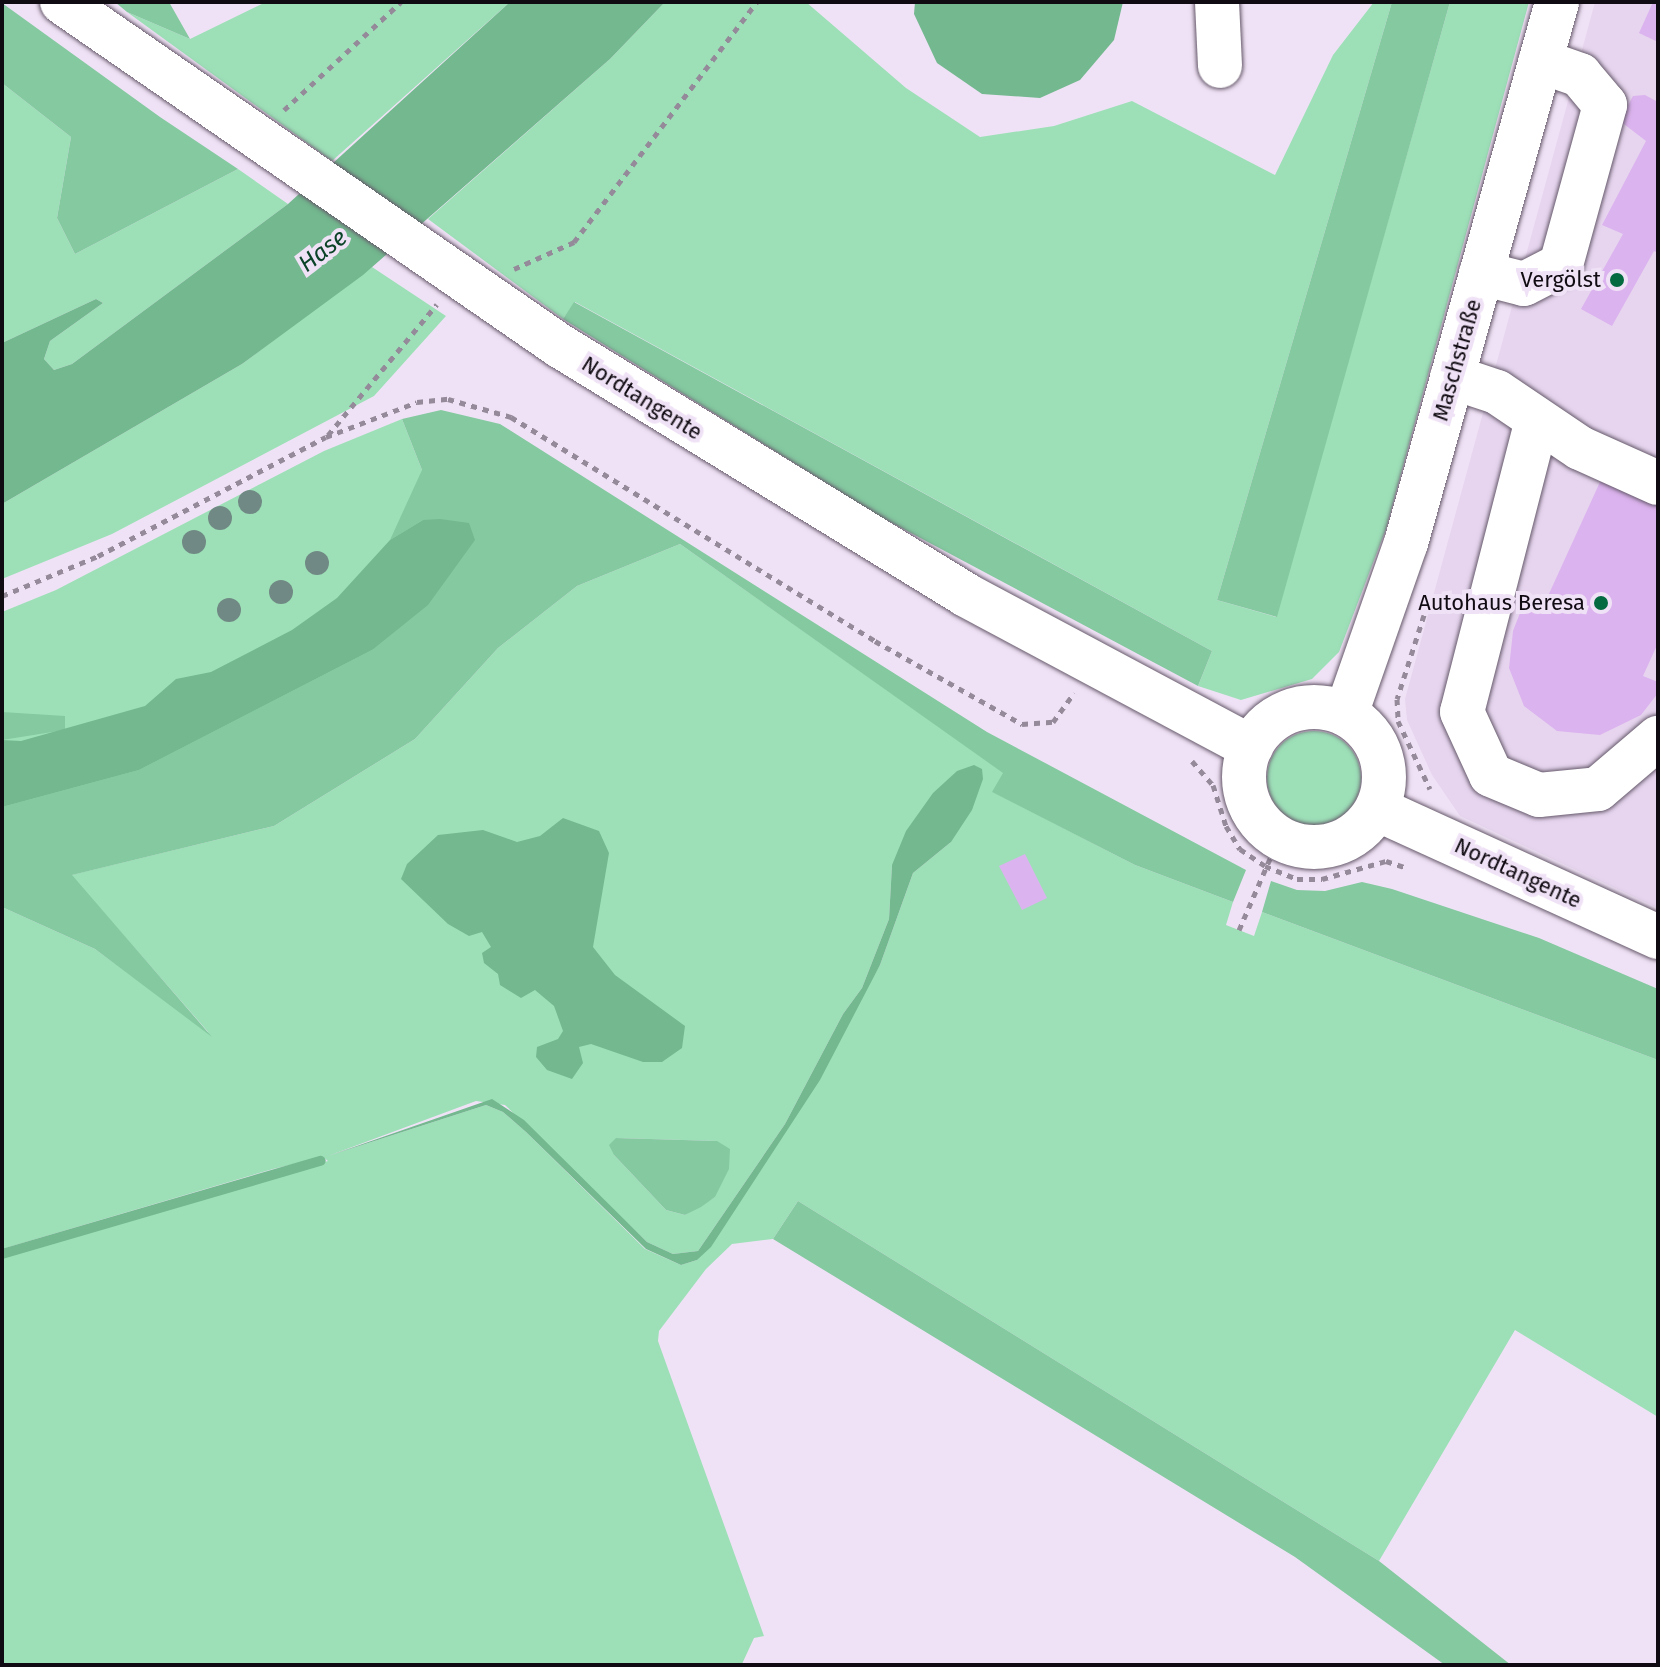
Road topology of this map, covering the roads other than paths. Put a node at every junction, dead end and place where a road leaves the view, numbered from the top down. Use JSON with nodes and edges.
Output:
{"nodes":[{"id":1,"x":62,"y":2,"type":"edge"},
{"id":2,"x":1217,"y":2,"type":"edge"},
{"id":3,"x":1557,"y":2,"type":"edge"},
{"id":4,"x":1540,"y":61,"type":"junction"},
{"id":5,"x":1220,"y":66,"type":"dead end"},
{"id":6,"x":1481,"y":273,"type":"junction"},
{"id":7,"x":1452,"y":377,"type":"junction"},
{"id":8,"x":1537,"y":420,"type":"junction"},
{"id":9,"x":1658,"y":483,"type":"edge"},
{"id":10,"x":1346,"y":714,"type":"junction"},
{"id":11,"x":1658,"y":738,"type":"edge"},
{"id":12,"x":1251,"y":747,"type":"junction"},
{"id":13,"x":1377,"y":809,"type":"junction"},
{"id":14,"x":1658,"y":937,"type":"edge"}],
"edges":[{"from":1,"to":12,"type":"street","name":"Nordtangente"},
{"from":2,"to":5,"type":"street"},
{"from":3,"to":4,"type":"street","name":"Maschstraße"},
{"from":4,"to":6,"type":"street","name":"Maschstraße"},
{"from":4,"to":6,"type":"street"},
{"from":6,"to":7,"type":"street","name":"Maschstraße"},
{"from":7,"to":8,"type":"street"},
{"from":7,"to":10,"type":"street","name":"Maschstraße"},
{"from":8,"to":9,"type":"street"},
{"from":8,"to":11,"type":"street"},
{"from":10,"to":12,"type":"street"},
{"from":10,"to":13,"type":"street"},
{"from":12,"to":13,"type":"street"},
{"from":13,"to":14,"type":"street","name":"Nordtangente"}]}
